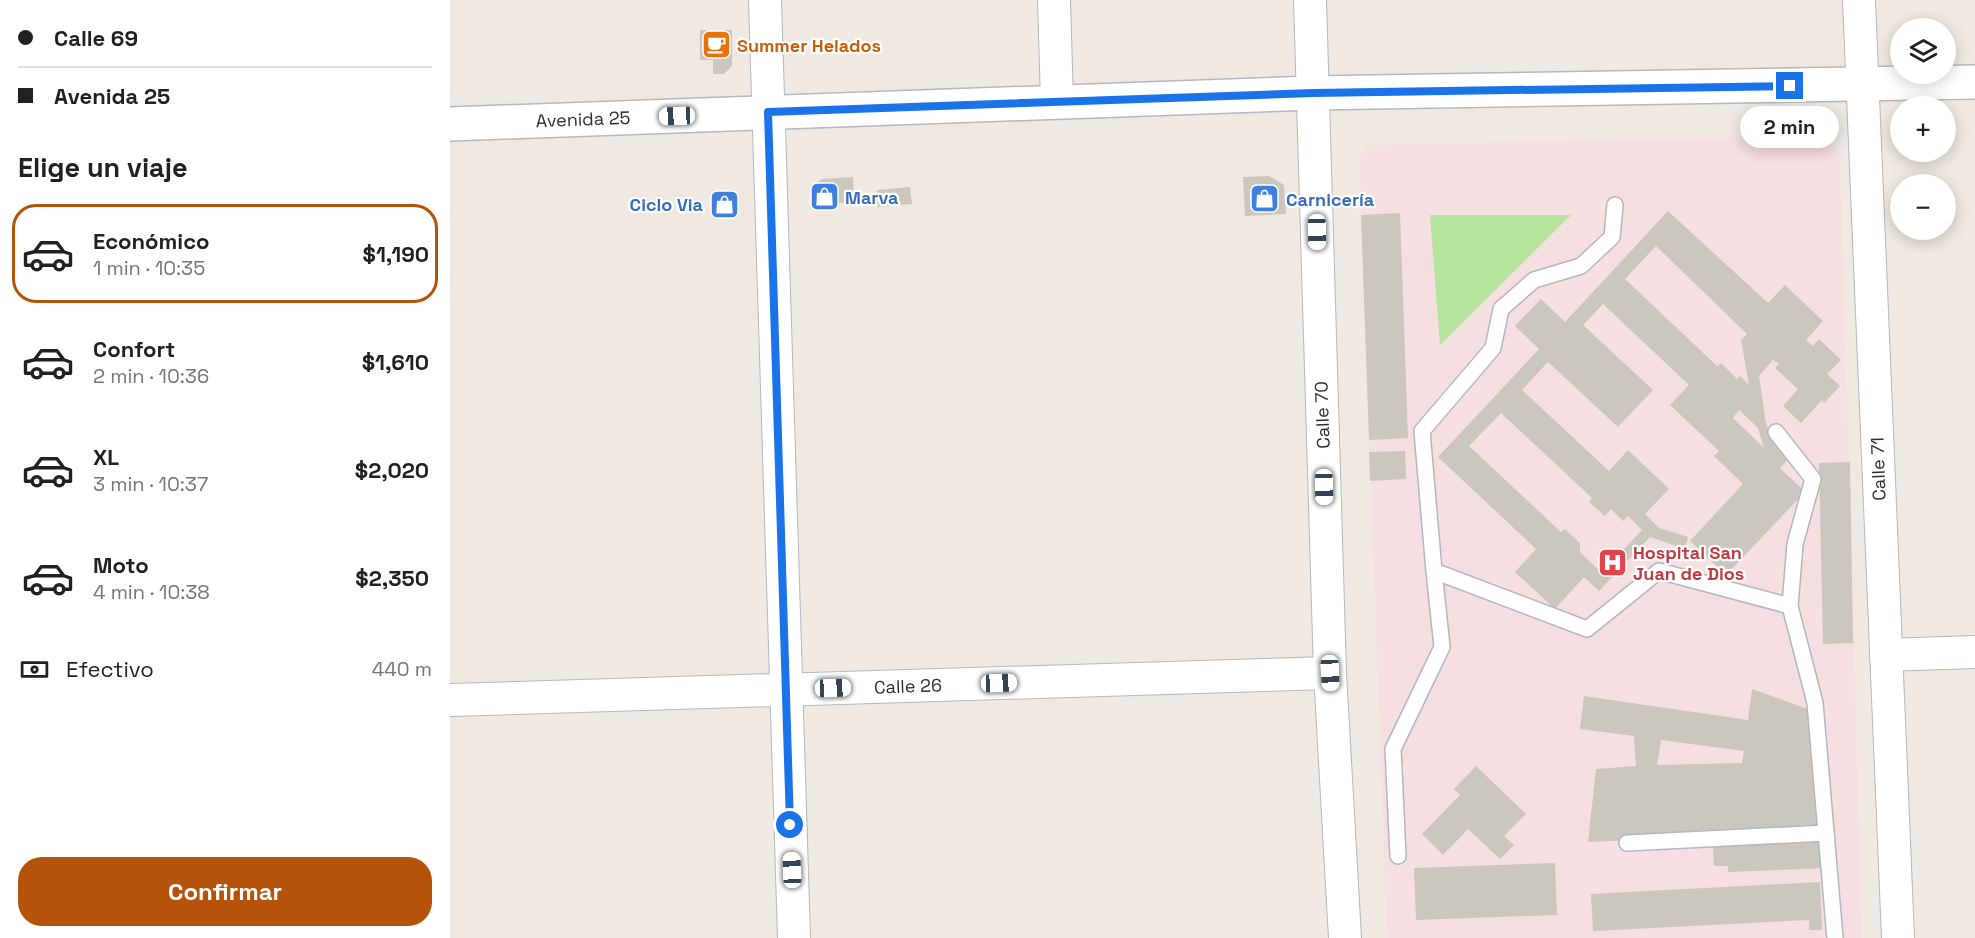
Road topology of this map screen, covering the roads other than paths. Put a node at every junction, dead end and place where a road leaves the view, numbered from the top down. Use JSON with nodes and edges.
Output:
{"nodes":[{"id":1,"x":765,"y":0,"type":"edge"},
{"id":2,"x":1054,"y":0,"type":"edge"},
{"id":3,"x":1310,"y":0,"type":"edge"},
{"id":4,"x":1859,"y":0,"type":"edge"},
{"id":5,"x":1975,"y":82,"type":"edge"},
{"id":6,"x":1862,"y":85,"type":"junction"},
{"id":7,"x":1313,"y":93,"type":"junction"},
{"id":8,"x":1057,"y":102,"type":"junction"},
{"id":9,"x":768,"y":112,"type":"junction"},
{"id":10,"x":450,"y":124,"type":"edge"},
{"id":11,"x":1615,"y":205,"type":"dead end"},
{"id":12,"x":1776,"y":432,"type":"dead end"},
{"id":13,"x":1434,"y":571,"type":"junction"},
{"id":14,"x":1790,"y":606,"type":"junction"},
{"id":15,"x":1975,"y":652,"type":"edge"},
{"id":16,"x":1886,"y":655,"type":"junction"},
{"id":17,"x":1330,"y":673,"type":"junction"},
{"id":18,"x":786,"y":690,"type":"junction"},
{"id":19,"x":450,"y":700,"type":"edge"},
{"id":20,"x":1826,"y":833,"type":"junction"},
{"id":21,"x":1627,"y":843,"type":"dead end"},
{"id":22,"x":1398,"y":856,"type":"dead end"},
{"id":23,"x":794,"y":938,"type":"edge"},
{"id":24,"x":1345,"y":938,"type":"edge"},
{"id":25,"x":1835,"y":938,"type":"edge"},
{"id":26,"x":1898,"y":938,"type":"edge"}],
"edges":[{"from":1,"to":9,"type":"street"},
{"from":2,"to":8,"type":"street"},
{"from":3,"to":7,"type":"street","name":"Calle 70"},
{"from":4,"to":6,"type":"street","name":"Calle 71"},
{"from":5,"to":6,"type":"street","name":"Avenida 25"},
{"from":6,"to":7,"type":"street","name":"Avenida 25"},
{"from":6,"to":16,"type":"street","name":"Calle 71"},
{"from":7,"to":8,"type":"street","name":"Avenida 25"},
{"from":7,"to":17,"type":"street","name":"Calle 70"},
{"from":8,"to":9,"type":"street","name":"Avenida 25"},
{"from":9,"to":10,"type":"street","name":"Avenida 25"},
{"from":9,"to":18,"type":"street"},
{"from":11,"to":13,"type":"lane"},
{"from":12,"to":14,"type":"lane"},
{"from":13,"to":14,"type":"lane"},
{"from":13,"to":22,"type":"lane"},
{"from":14,"to":20,"type":"lane"},
{"from":15,"to":16,"type":"street"},
{"from":16,"to":26,"type":"street","name":"Calle 71"},
{"from":17,"to":18,"type":"street","name":"Calle 26"},
{"from":17,"to":24,"type":"street","name":"Calle 70"},
{"from":18,"to":19,"type":"street","name":"Calle 26"},
{"from":18,"to":23,"type":"street"},
{"from":20,"to":21,"type":"lane"},
{"from":20,"to":25,"type":"lane"}]}
